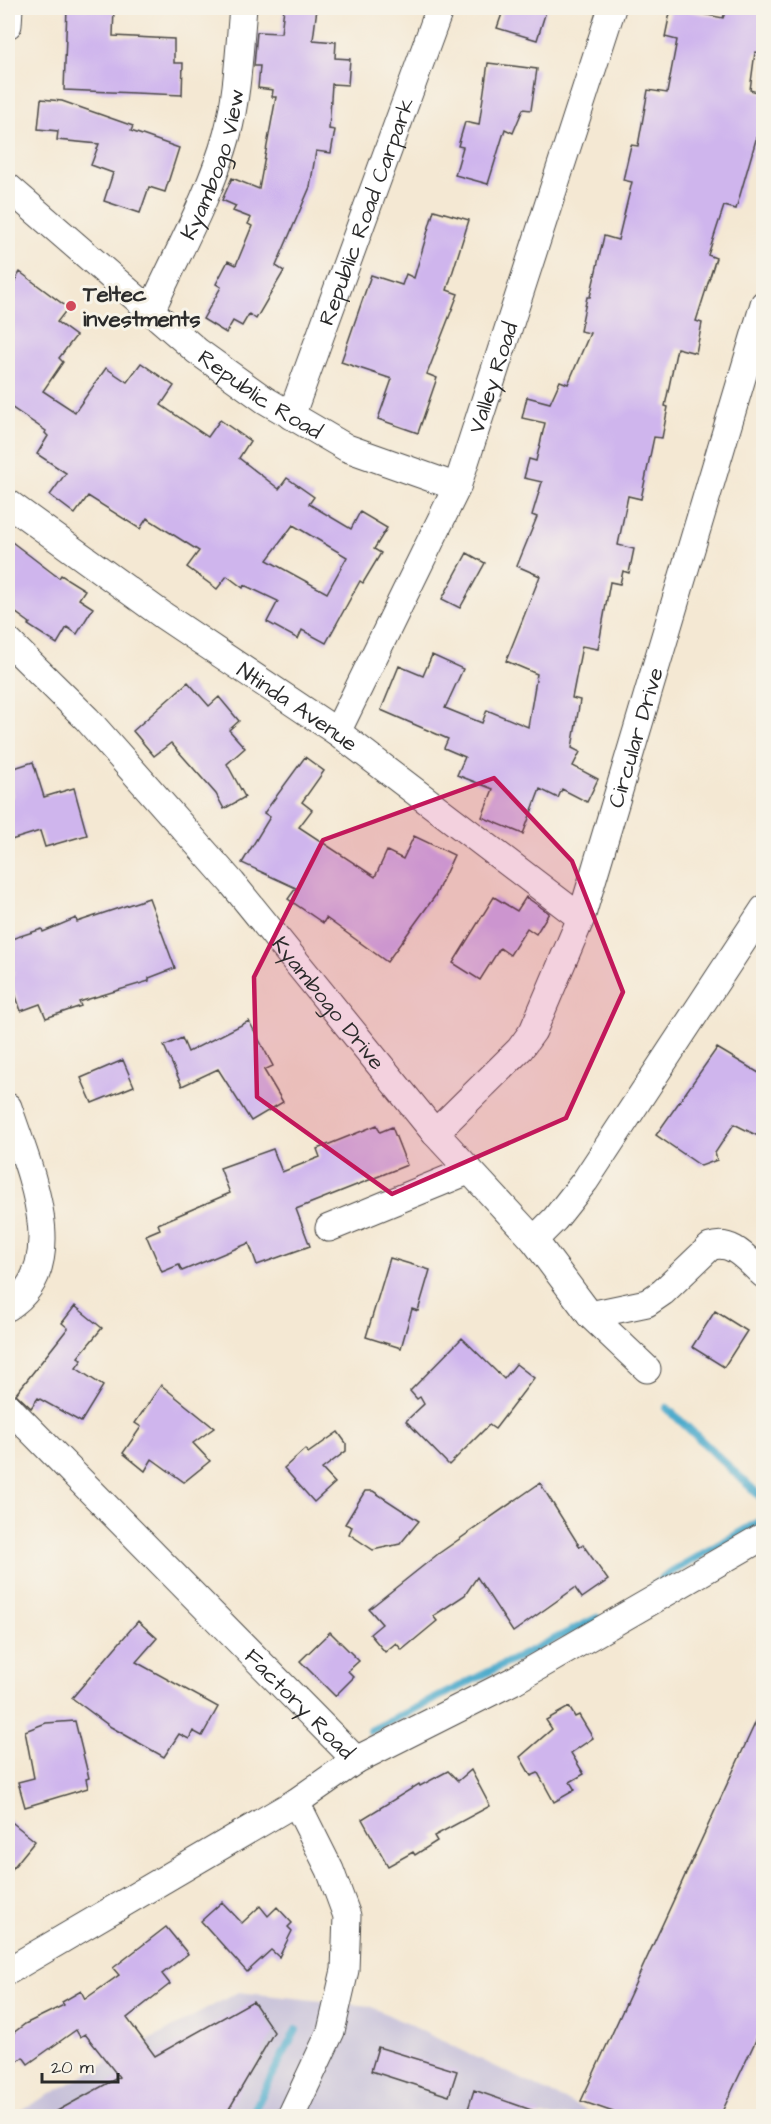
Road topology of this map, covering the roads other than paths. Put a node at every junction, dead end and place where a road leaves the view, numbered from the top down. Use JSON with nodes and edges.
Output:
{"nodes":[{"id":1,"x":9,"y":8,"type":"edge"},
{"id":2,"x":243,"y":8,"type":"edge"},
{"id":3,"x":440,"y":8,"type":"edge"},
{"id":4,"x":612,"y":8,"type":"edge"},
{"id":5,"x":8,"y":26,"type":"edge"},
{"id":6,"x":8,"y":187,"type":"edge"},
{"id":7,"x":764,"y":304,"type":"edge"},
{"id":8,"x":151,"y":310,"type":"junction"},
{"id":9,"x":291,"y":416,"type":"junction"},
{"id":10,"x":458,"y":487,"type":"junction"},
{"id":11,"x":8,"y":502,"type":"edge"},
{"id":12,"x":8,"y":641,"type":"edge"},
{"id":13,"x":337,"y":732,"type":"junction"},
{"id":14,"x":764,"y":909,"type":"edge"},
{"id":15,"x":581,"y":918,"type":"junction"},
{"id":16,"x":8,"y":1107,"type":"edge"},
{"id":17,"x":435,"y":1133,"type":"junction"},
{"id":18,"x":468,"y":1171,"type":"junction"},
{"id":19,"x":329,"y":1228,"type":"dead end"},
{"id":20,"x":534,"y":1240,"type":"junction"},
{"id":21,"x":764,"y":1275,"type":"edge"},
{"id":22,"x":8,"y":1307,"type":"edge"},
{"id":23,"x":590,"y":1315,"type":"junction"},
{"id":24,"x":647,"y":1369,"type":"dead end"},
{"id":25,"x":8,"y":1407,"type":"edge"},
{"id":26,"x":764,"y":1536,"type":"edge"},
{"id":27,"x":357,"y":1760,"type":"junction"},
{"id":28,"x":296,"y":1802,"type":"junction"},
{"id":29,"x":8,"y":1971,"type":"edge"},
{"id":30,"x":291,"y":2116,"type":"edge"}],
"edges":[{"from":1,"to":5,"type":"street"},
{"from":2,"to":8,"type":"street","name":"Kyambogo View"},
{"from":3,"to":9,"type":"street","name":"Republic Road Carpark"},
{"from":4,"to":10,"type":"street","name":"Valley Road"},
{"from":6,"to":8,"type":"street","name":"Republic Road"},
{"from":7,"to":15,"type":"street","name":"Circular Drive"},
{"from":8,"to":9,"type":"street","name":"Republic Road"},
{"from":9,"to":10,"type":"street","name":"Republic Road"},
{"from":10,"to":13,"type":"street","name":"Valley Road"},
{"from":11,"to":13,"type":"street","name":"Ntinda Avenue"},
{"from":12,"to":17,"type":"street","name":"Kyambogo Drive"},
{"from":13,"to":15,"type":"street","name":"Ntinda Avenue"},
{"from":14,"to":20,"type":"street"},
{"from":15,"to":17,"type":"street","name":"Circular Drive"},
{"from":16,"to":22,"type":"street"},
{"from":17,"to":18,"type":"street","name":"Kyambogo Drive"},
{"from":18,"to":19,"type":"street"},
{"from":18,"to":20,"type":"street","name":"Kyambogo Drive"},
{"from":20,"to":23,"type":"street","name":"Kyambogo Drive"},
{"from":21,"to":23,"type":"street"},
{"from":23,"to":24,"type":"street","name":"Kyambogo Drive"},
{"from":25,"to":27,"type":"street","name":"Factory Road"},
{"from":26,"to":27,"type":"street"},
{"from":27,"to":28,"type":"street","name":"Factory Road"},
{"from":28,"to":29,"type":"street","name":"Factory Road"},
{"from":28,"to":30,"type":"street"}]}
